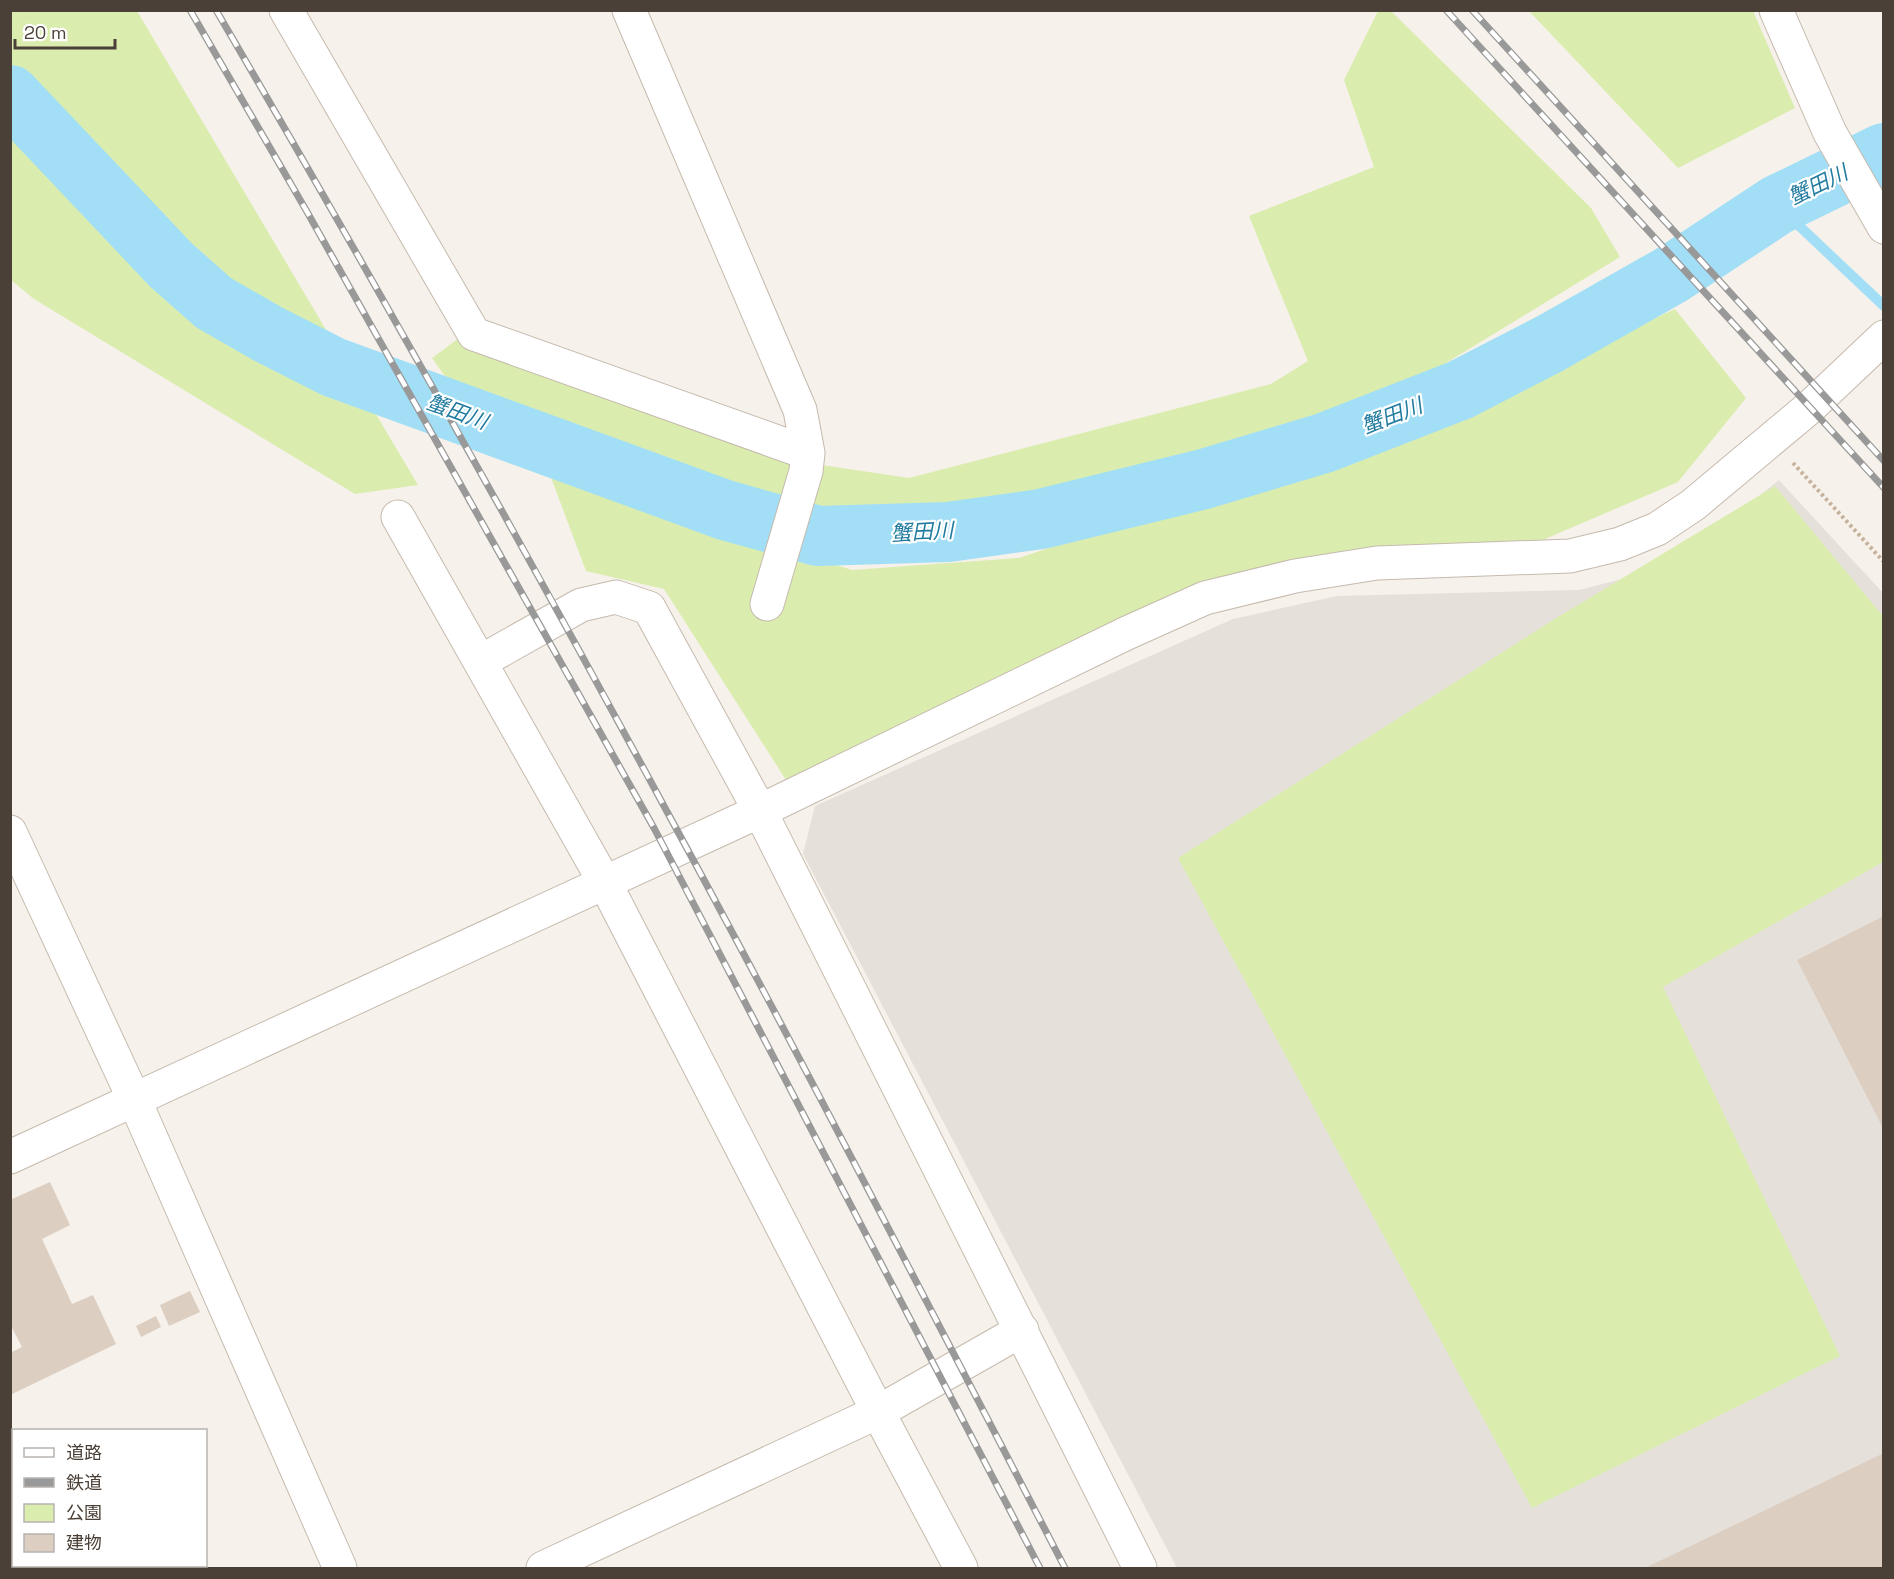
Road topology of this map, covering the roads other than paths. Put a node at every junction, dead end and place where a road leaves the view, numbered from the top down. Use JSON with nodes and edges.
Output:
{"nodes":[{"id":1,"x":286,"y":10,"type":"edge"},
{"id":2,"x":629,"y":10,"type":"edge"},
{"id":3,"x":1776,"y":10,"type":"edge"},
{"id":4,"x":1884,"y":227,"type":"edge"},
{"id":5,"x":1884,"y":338,"type":"edge"},
{"id":6,"x":807,"y":462,"type":"junction"},
{"id":7,"x":398,"y":517,"type":"dead end"},
{"id":8,"x":767,"y":604,"type":"dead end"},
{"id":9,"x":480,"y":662,"type":"junction"},
{"id":10,"x":760,"y":811,"type":"junction"},
{"id":11,"x":10,"y":832,"type":"edge"},
{"id":12,"x":605,"y":883,"type":"junction"},
{"id":13,"x":134,"y":1099,"type":"junction"},
{"id":14,"x":10,"y":1157,"type":"edge"},
{"id":15,"x":1022,"y":1330,"type":"junction"},
{"id":16,"x":878,"y":1412,"type":"junction"},
{"id":17,"x":340,"y":1569,"type":"edge"},
{"id":18,"x":543,"y":1569,"type":"edge"},
{"id":19,"x":961,"y":1569,"type":"edge"},
{"id":20,"x":1140,"y":1569,"type":"edge"}],
"edges":[{"from":1,"to":6,"type":"street"},
{"from":2,"to":6,"type":"street"},
{"from":3,"to":4,"type":"street"},
{"from":5,"to":10,"type":"street"},
{"from":6,"to":8,"type":"street"},
{"from":7,"to":9,"type":"street"},
{"from":9,"to":10,"type":"street"},
{"from":9,"to":12,"type":"street"},
{"from":10,"to":12,"type":"street"},
{"from":10,"to":15,"type":"street"},
{"from":11,"to":13,"type":"street"},
{"from":12,"to":13,"type":"street"},
{"from":12,"to":16,"type":"street"},
{"from":13,"to":14,"type":"street"},
{"from":13,"to":17,"type":"street"},
{"from":15,"to":16,"type":"street"},
{"from":15,"to":20,"type":"street"},
{"from":16,"to":18,"type":"street"},
{"from":16,"to":19,"type":"street"}]}
